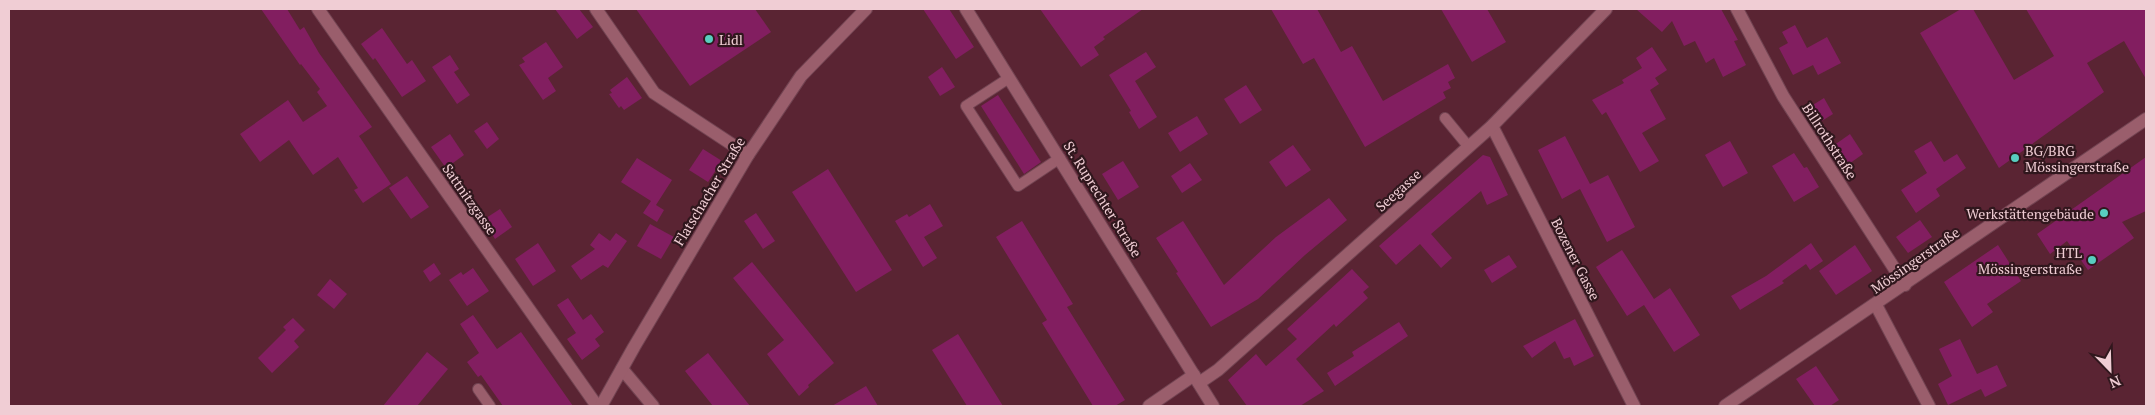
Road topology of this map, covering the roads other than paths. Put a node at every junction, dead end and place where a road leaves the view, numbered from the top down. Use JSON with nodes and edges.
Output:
{"nodes":[{"id":1,"x":318,"y":9,"type":"edge"},
{"id":2,"x":596,"y":9,"type":"edge"},
{"id":3,"x":866,"y":9,"type":"edge"},
{"id":4,"x":966,"y":9,"type":"edge"},
{"id":5,"x":1606,"y":9,"type":"edge"},
{"id":6,"x":1737,"y":9,"type":"edge"},
{"id":7,"x":1009,"y":78,"type":"junction"},
{"id":8,"x":1445,"y":118,"type":"dead end"},
{"id":9,"x":2146,"y":119,"type":"edge"},
{"id":10,"x":1492,"y":126,"type":"junction"},
{"id":11,"x":1468,"y":146,"type":"junction"},
{"id":12,"x":748,"y":155,"type":"junction"},
{"id":13,"x":1060,"y":158,"type":"junction"},
{"id":14,"x":1904,"y":285,"type":"junction"},
{"id":15,"x":1876,"y":305,"type":"junction"},
{"id":16,"x":622,"y":369,"type":"junction"},
{"id":17,"x":1197,"y":379,"type":"junction"},
{"id":18,"x":478,"y":389,"type":"dead end"},
{"id":19,"x":490,"y":406,"type":"edge"},
{"id":20,"x":597,"y":406,"type":"edge"},
{"id":21,"x":601,"y":406,"type":"edge"},
{"id":22,"x":653,"y":406,"type":"edge"},
{"id":23,"x":1148,"y":406,"type":"edge"},
{"id":24,"x":1213,"y":406,"type":"edge"},
{"id":25,"x":1634,"y":406,"type":"edge"},
{"id":26,"x":1725,"y":406,"type":"edge"},
{"id":27,"x":1929,"y":406,"type":"edge"}],
"edges":[{"from":1,"to":20,"type":"street","name":"Sattnitzgasse"},
{"from":2,"to":12,"type":"street"},
{"from":3,"to":12,"type":"street","name":"Flatschacher Straße"},
{"from":4,"to":7,"type":"street","name":"St. Ruprechter Straße"},
{"from":5,"to":10,"type":"street","name":"Seegasse"},
{"from":6,"to":14,"type":"street","name":"Billrothstraße"},
{"from":7,"to":13,"type":"street","name":"St. Ruprechter Straße"},
{"from":7,"to":13,"type":"lane"},
{"from":8,"to":11,"type":"lane"},
{"from":9,"to":14,"type":"street","name":"Mössingerstraße"},
{"from":10,"to":11,"type":"street","name":"Seegasse"},
{"from":10,"to":25,"type":"street","name":"Bozener Gasse"},
{"from":11,"to":17,"type":"street","name":"Seegasse"},
{"from":12,"to":16,"type":"street","name":"Flatschacher Straße"},
{"from":13,"to":17,"type":"street","name":"St. Ruprechter Straße"},
{"from":14,"to":15,"type":"street","name":"Mössingerstraße"},
{"from":15,"to":26,"type":"street","name":"Mössingerstraße"},
{"from":15,"to":27,"type":"street"},
{"from":16,"to":21,"type":"street","name":"Flatschacher Straße"},
{"from":16,"to":22,"type":"street"},
{"from":17,"to":23,"type":"street","name":"Seegasse"},
{"from":17,"to":24,"type":"street","name":"St. Ruprechter Straße"},
{"from":18,"to":19,"type":"lane"}]}
